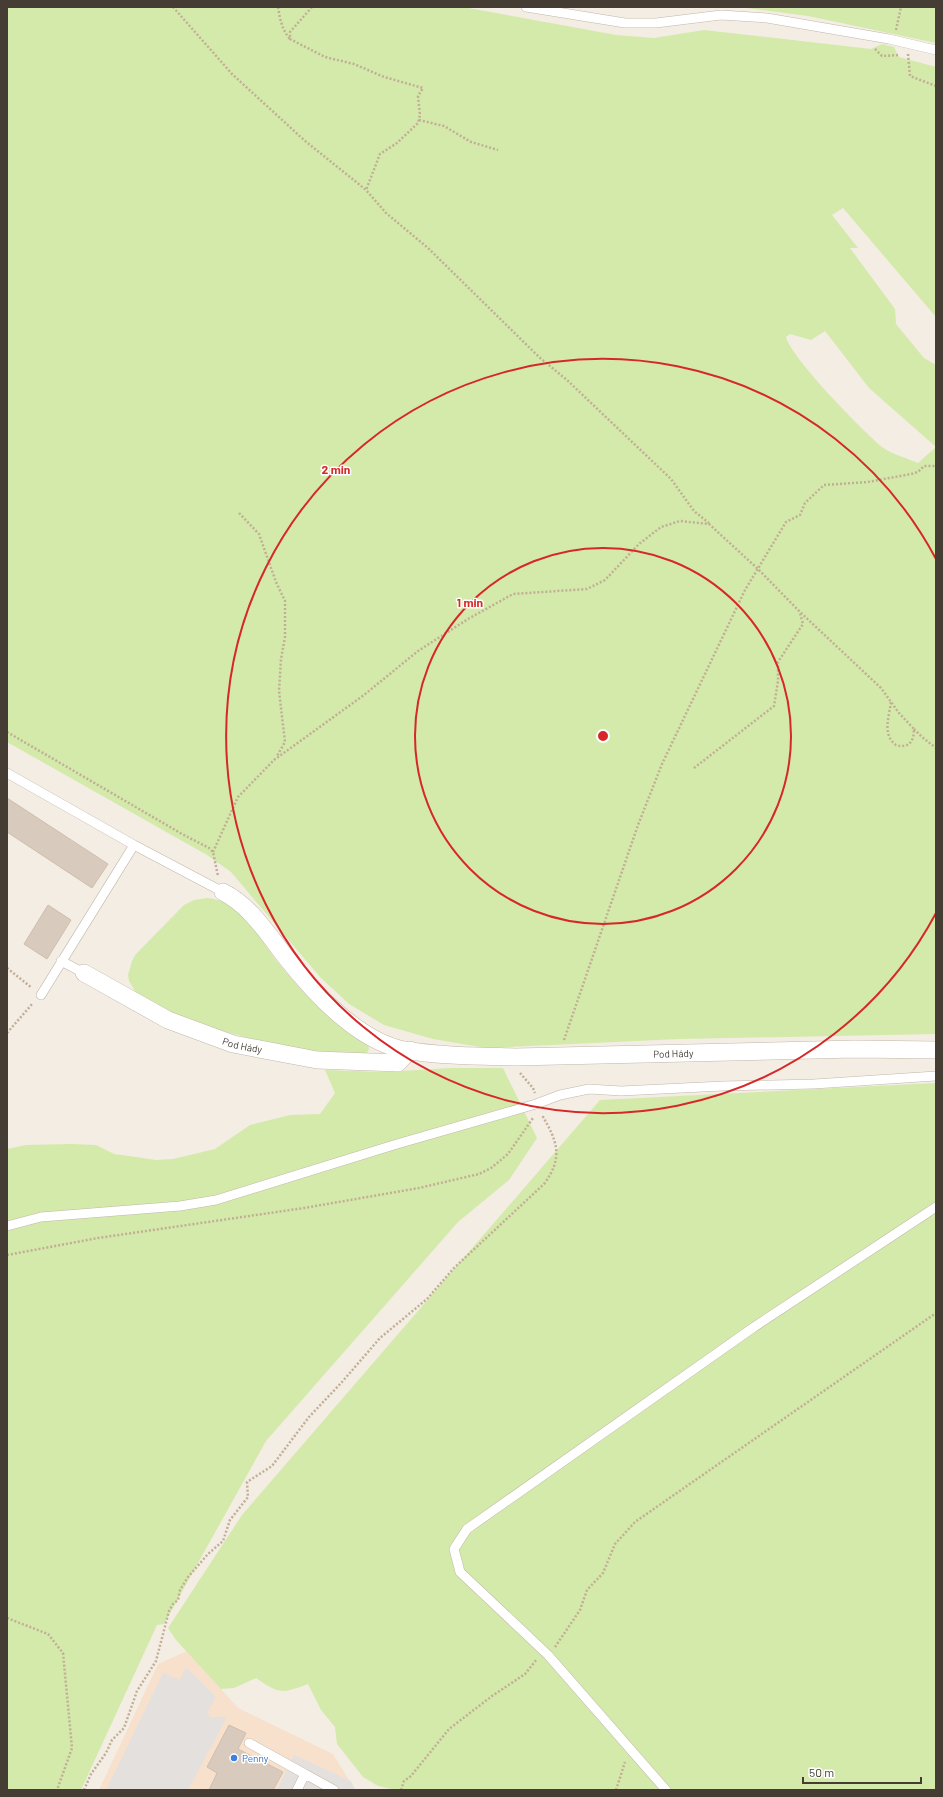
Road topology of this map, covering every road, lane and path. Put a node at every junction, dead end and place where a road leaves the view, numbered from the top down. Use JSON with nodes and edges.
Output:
{"nodes":[{"id":1,"x":173,"y":7,"type":"edge"},
{"id":2,"x":278,"y":7,"type":"edge"},
{"id":3,"x":312,"y":7,"type":"edge"},
{"id":4,"x":526,"y":7,"type":"edge"},
{"id":5,"x":901,"y":7,"type":"edge"},
{"id":6,"x":895,"y":33,"type":"dead end"},
{"id":7,"x":290,"y":39,"type":"junction"},
{"id":8,"x":936,"y":50,"type":"edge"},
{"id":9,"x":908,"y":52,"type":"dead end"},
{"id":10,"x":936,"y":86,"type":"edge"},
{"id":11,"x":419,"y":120,"type":"junction"},
{"id":12,"x":498,"y":150,"type":"dead end"},
{"id":13,"x":366,"y":190,"type":"junction"},
{"id":14,"x":936,"y":466,"type":"edge"},
{"id":15,"x":239,"y":513,"type":"dead end"},
{"id":16,"x":709,"y":524,"type":"junction"},
{"id":17,"x":758,"y":569,"type":"junction"},
{"id":18,"x":800,"y":612,"type":"junction"},
{"id":19,"x":891,"y":702,"type":"junction"},
{"id":20,"x":914,"y":729,"type":"junction"},
{"id":21,"x":7,"y":732,"type":"edge"},
{"id":22,"x":936,"y":748,"type":"edge"},
{"id":23,"x":274,"y":760,"type":"junction"},
{"id":24,"x":694,"y":768,"type":"dead end"},
{"id":25,"x":7,"y":773,"type":"edge"},
{"id":26,"x":134,"y":844,"type":"junction"},
{"id":27,"x":213,"y":852,"type":"junction"},
{"id":28,"x":223,"y":892,"type":"junction"},
{"id":29,"x":62,"y":961,"type":"junction"},
{"id":30,"x":7,"y":968,"type":"edge"},
{"id":31,"x":84,"y":973,"type":"joint"},
{"id":32,"x":41,"y":995,"type":"junction"},
{"id":33,"x":7,"y":1033,"type":"edge"},
{"id":34,"x":410,"y":1050,"type":"junction"},
{"id":35,"x":936,"y":1050,"type":"edge"},
{"id":36,"x":566,"y":1056,"type":"junction"},
{"id":37,"x":516,"y":1057,"type":"junction"},
{"id":38,"x":936,"y":1076,"type":"edge"},
{"id":39,"x":537,"y":1107,"type":"junction"},
{"id":40,"x":936,"y":1207,"type":"edge"},
{"id":41,"x":7,"y":1226,"type":"edge"},
{"id":42,"x":7,"y":1255,"type":"edge"},
{"id":43,"x":936,"y":1313,"type":"edge"},
{"id":44,"x":7,"y":1618,"type":"edge"},
{"id":45,"x":548,"y":1656,"type":"junction"},
{"id":46,"x":249,"y":1744,"type":"dead end"},
{"id":47,"x":628,"y":1746,"type":"junction"},
{"id":48,"x":305,"y":1774,"type":"junction"},
{"id":49,"x":57,"y":1790,"type":"edge"},
{"id":50,"x":84,"y":1790,"type":"edge"},
{"id":51,"x":297,"y":1790,"type":"edge"},
{"id":52,"x":334,"y":1790,"type":"edge"},
{"id":53,"x":401,"y":1790,"type":"edge"},
{"id":54,"x":616,"y":1790,"type":"edge"},
{"id":55,"x":666,"y":1790,"type":"edge"}],
"edges":[{"from":1,"to":13,"type":"path"},
{"from":2,"to":7,"type":"path"},
{"from":3,"to":7,"type":"path"},
{"from":4,"to":8,"type":"lane"},
{"from":5,"to":6,"type":"path"},
{"from":7,"to":11,"type":"path"},
{"from":9,"to":10,"type":"path"},
{"from":11,"to":12,"type":"path"},
{"from":11,"to":13,"type":"path"},
{"from":13,"to":16,"type":"path"},
{"from":14,"to":17,"type":"path"},
{"from":15,"to":23,"type":"path"},
{"from":16,"to":17,"type":"path"},
{"from":16,"to":23,"type":"path"},
{"from":17,"to":18,"type":"path"},
{"from":17,"to":36,"type":"path"},
{"from":18,"to":19,"type":"path"},
{"from":18,"to":24,"type":"path"},
{"from":19,"to":20,"type":"path"},
{"from":19,"to":20,"type":"path"},
{"from":20,"to":22,"type":"path"},
{"from":21,"to":27,"type":"path"},
{"from":23,"to":27,"type":"path"},
{"from":25,"to":26,"type":"lane"},
{"from":26,"to":28,"type":"lane"},
{"from":26,"to":29,"type":"lane"},
{"from":27,"to":28,"type":"path"},
{"from":28,"to":34,"type":"street","name":"Pod Hády"},
{"from":29,"to":31,"type":"lane"},
{"from":29,"to":32,"type":"lane"},
{"from":30,"to":32,"type":"path"},
{"from":31,"to":34,"type":"street","name":"Pod Hády"},
{"from":32,"to":33,"type":"path"},
{"from":34,"to":37,"type":"street","name":"Pod Hády"},
{"from":35,"to":36,"type":"street","name":"Pod Hády"},
{"from":36,"to":37,"type":"street","name":"Pod Hády"},
{"from":37,"to":39,"type":"path"},
{"from":38,"to":39,"type":"lane"},
{"from":39,"to":41,"type":"lane"},
{"from":39,"to":42,"type":"path"},
{"from":39,"to":50,"type":"path"},
{"from":40,"to":45,"type":"lane"},
{"from":43,"to":45,"type":"path"},
{"from":44,"to":49,"type":"path"},
{"from":45,"to":47,"type":"lane"},
{"from":45,"to":53,"type":"path"},
{"from":46,"to":48,"type":"lane"},
{"from":47,"to":54,"type":"path"},
{"from":47,"to":55,"type":"lane"},
{"from":48,"to":51,"type":"lane"},
{"from":48,"to":52,"type":"lane"}]}
